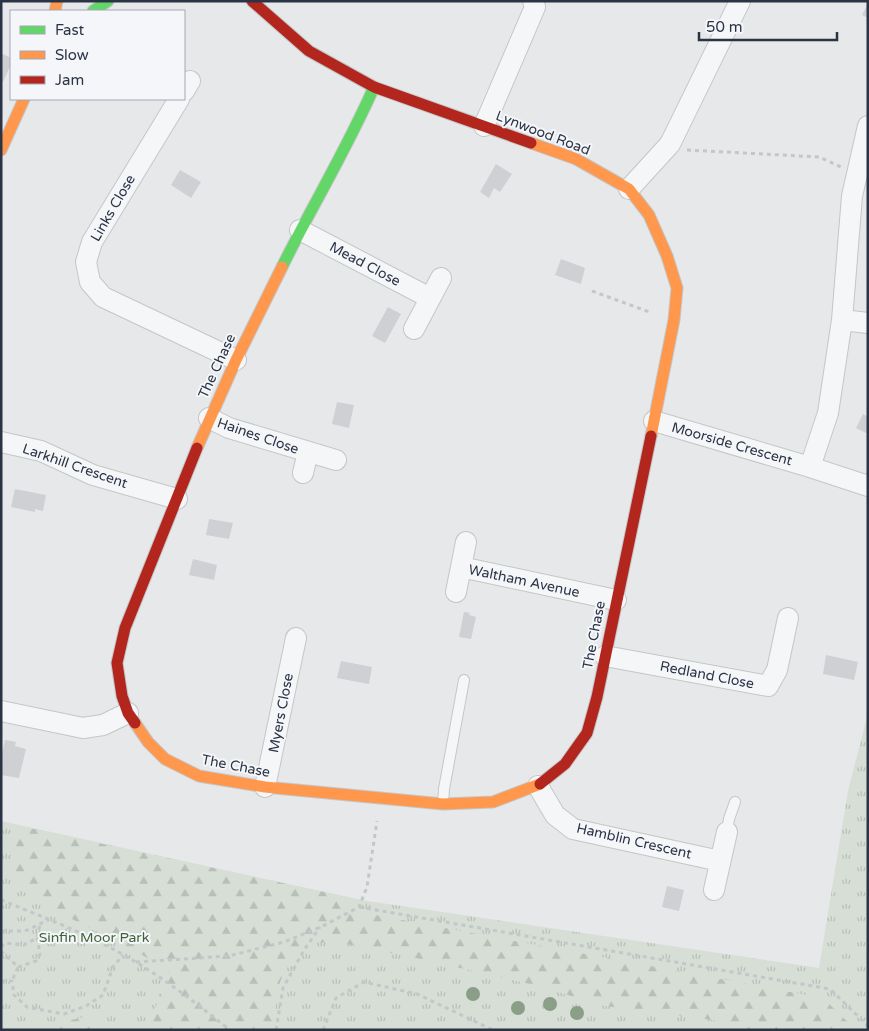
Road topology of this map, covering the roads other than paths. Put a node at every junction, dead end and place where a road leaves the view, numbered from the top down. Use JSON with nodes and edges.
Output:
{"nodes":[{"id":1,"x":108,"y":1,"type":"edge"},
{"id":2,"x":252,"y":1,"type":"edge"},
{"id":3,"x":532,"y":1,"type":"edge"},
{"id":4,"x":740,"y":1,"type":"edge"},
{"id":5,"x":94,"y":10,"type":"edge"},
{"id":6,"x":374,"y":88,"type":"junction"},
{"id":7,"x":24,"y":100,"type":"edge"},
{"id":8,"x":178,"y":100,"type":"edge"},
{"id":9,"x":484,"y":126,"type":"junction"},
{"id":10,"x":867,"y":128,"type":"edge"},
{"id":11,"x":1,"y":150,"type":"edge"},
{"id":12,"x":629,"y":189,"type":"junction"},
{"id":13,"x":300,"y":230,"type":"junction"},
{"id":14,"x":441,"y":278,"type":"dead end"},
{"id":15,"x":430,"y":298,"type":"junction"},
{"id":16,"x":842,"y":320,"type":"junction"},
{"id":17,"x":868,"y":323,"type":"edge"},
{"id":18,"x":414,"y":328,"type":"dead end"},
{"id":19,"x":236,"y":360,"type":"junction"},
{"id":20,"x":659,"y":399,"type":"joint"},
{"id":21,"x":209,"y":418,"type":"junction"},
{"id":22,"x":654,"y":422,"type":"junction"},
{"id":23,"x":1,"y":442,"type":"edge"},
{"id":24,"x":308,"y":452,"type":"junction"},
{"id":25,"x":336,"y":460,"type":"dead end"},
{"id":26,"x":810,"y":467,"type":"junction"},
{"id":27,"x":303,"y":473,"type":"dead end"},
{"id":28,"x":868,"y":486,"type":"edge"},
{"id":29,"x":177,"y":499,"type":"junction"},
{"id":30,"x":466,"y":542,"type":"dead end"},
{"id":31,"x":462,"y":567,"type":"junction"},
{"id":32,"x":456,"y":592,"type":"dead end"},
{"id":33,"x":616,"y":600,"type":"junction"},
{"id":34,"x":788,"y":618,"type":"dead end"},
{"id":35,"x":296,"y":638,"type":"dead end"},
{"id":36,"x":605,"y":656,"type":"junction"},
{"id":37,"x":464,"y":680,"type":"dead end"},
{"id":38,"x":1,"y":711,"type":"edge"},
{"id":39,"x":128,"y":713,"type":"junction"},
{"id":40,"x":538,"y":786,"type":"junction"},
{"id":41,"x":265,"y":787,"type":"junction"},
{"id":42,"x":735,"y":802,"type":"dead end"},
{"id":43,"x":443,"y":804,"type":"junction"},
{"id":44,"x":727,"y":832,"type":"joint"},
{"id":45,"x":720,"y":861,"type":"junction"},
{"id":46,"x":714,"y":890,"type":"dead end"}],
"edges":[{"from":1,"to":5,"type":"street"},
{"from":2,"to":6,"type":"street","name":"Lynwood Road"},
{"from":3,"to":9,"type":"street"},
{"from":4,"to":12,"type":"street"},
{"from":6,"to":9,"type":"street","name":"Lynwood Road"},
{"from":6,"to":13,"type":"street","name":"The Chase"},
{"from":7,"to":11,"type":"street"},
{"from":8,"to":19,"type":"street","name":"Links Close"},
{"from":9,"to":12,"type":"street","name":"Lynwood Road"},
{"from":10,"to":16,"type":"street","name":"Moorside Crescent"},
{"from":12,"to":20,"type":"street","name":"Lynwood Road"},
{"from":13,"to":15,"type":"street","name":"Mead Close"},
{"from":13,"to":19,"type":"street","name":"The Chase"},
{"from":14,"to":15,"type":"street"},
{"from":15,"to":18,"type":"street"},
{"from":16,"to":17,"type":"street"},
{"from":16,"to":26,"type":"street","name":"Moorside Crescent"},
{"from":19,"to":21,"type":"street","name":"The Chase"},
{"from":20,"to":22,"type":"street","name":"The Chase"},
{"from":21,"to":24,"type":"street","name":"Haines Close"},
{"from":21,"to":29,"type":"street","name":"The Chase"},
{"from":22,"to":26,"type":"street","name":"Moorside Crescent"},
{"from":22,"to":33,"type":"street","name":"The Chase"},
{"from":23,"to":29,"type":"street","name":"Larkhill Crescent"},
{"from":24,"to":25,"type":"street","name":"Haines Close"},
{"from":24,"to":27,"type":"street","name":"Haines Close"},
{"from":26,"to":28,"type":"street","name":"Moorside Crescent"},
{"from":29,"to":39,"type":"street","name":"The Chase"},
{"from":30,"to":31,"type":"street","name":"Waltham Avenue"},
{"from":31,"to":32,"type":"street","name":"Waltham Avenue"},
{"from":31,"to":33,"type":"street","name":"Waltham Avenue"},
{"from":33,"to":36,"type":"street","name":"The Chase"},
{"from":34,"to":36,"type":"street","name":"Redland Close"},
{"from":35,"to":41,"type":"street","name":"Myers Close"},
{"from":36,"to":40,"type":"street","name":"The Chase"},
{"from":37,"to":43,"type":"lane"},
{"from":38,"to":39,"type":"street"},
{"from":39,"to":41,"type":"street","name":"The Chase"},
{"from":40,"to":43,"type":"street","name":"The Chase"},
{"from":40,"to":45,"type":"street","name":"Hamblin Crescent"},
{"from":41,"to":43,"type":"street","name":"The Chase"},
{"from":42,"to":44,"type":"lane"},
{"from":44,"to":45,"type":"street"},
{"from":45,"to":46,"type":"street"}]}
